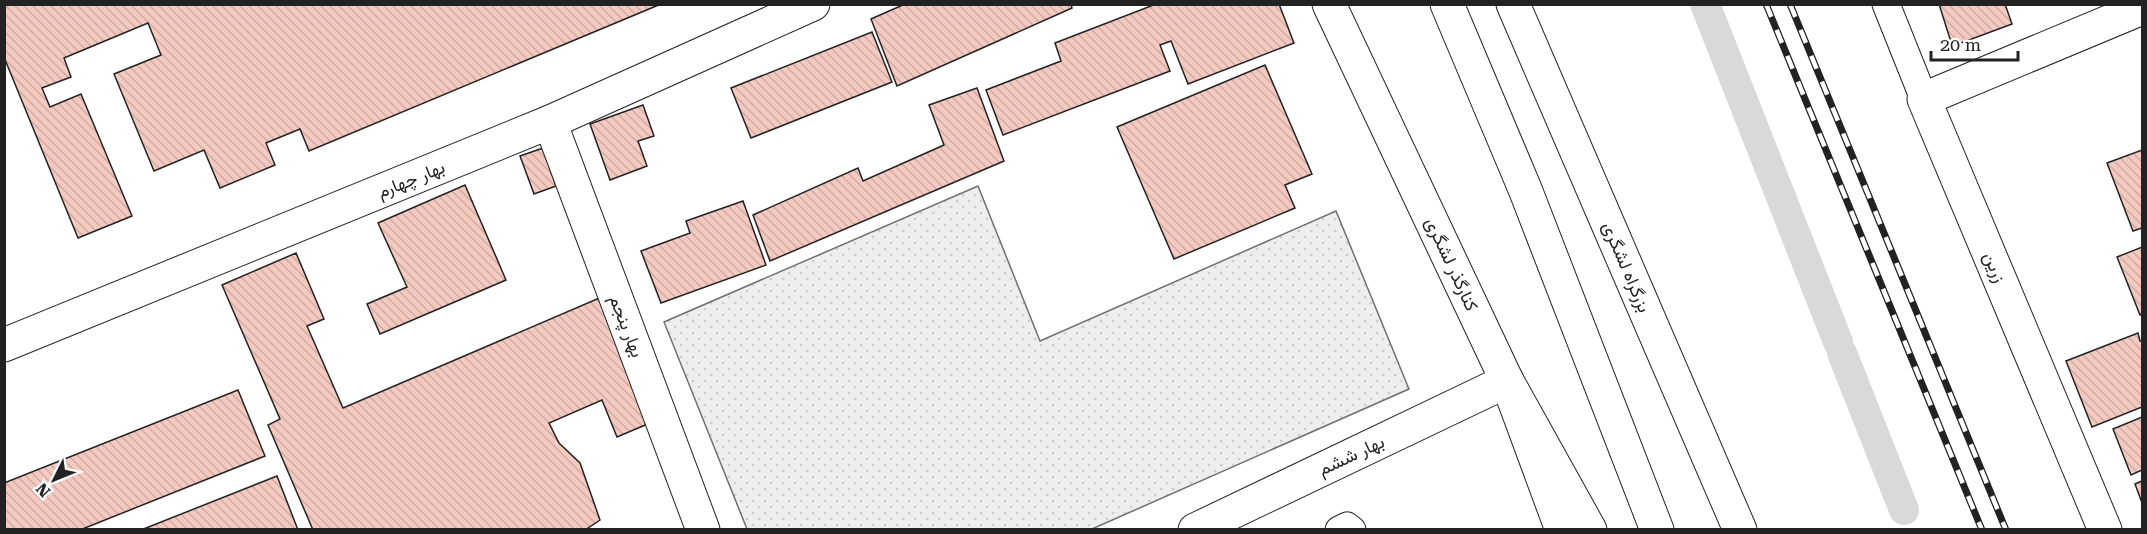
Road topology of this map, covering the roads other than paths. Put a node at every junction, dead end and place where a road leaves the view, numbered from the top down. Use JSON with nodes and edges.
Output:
{"nodes":[{"id":1,"x":813,"y":4,"type":"edge"},
{"id":2,"x":1329,"y":4,"type":"edge"},
{"id":3,"x":1447,"y":4,"type":"edge"},
{"id":4,"x":1513,"y":4,"type":"edge"},
{"id":5,"x":1886,"y":4,"type":"edge"},
{"id":6,"x":2142,"y":8,"type":"edge"},
{"id":7,"x":1924,"y":99,"type":"junction"},
{"id":8,"x":550,"y":122,"type":"junction"},
{"id":9,"x":4,"y":345,"type":"edge"},
{"id":10,"x":1507,"y":381,"type":"junction"},
{"id":11,"x":703,"y":530,"type":"edge"},
{"id":12,"x":1195,"y":530,"type":"edge"},
{"id":13,"x":1339,"y":530,"type":"edge"},
{"id":14,"x":1352,"y":530,"type":"edge"},
{"id":15,"x":1562,"y":530,"type":"edge"},
{"id":16,"x":1590,"y":530,"type":"edge"},
{"id":17,"x":1657,"y":530,"type":"edge"},
{"id":18,"x":1740,"y":530,"type":"edge"},
{"id":19,"x":2105,"y":530,"type":"edge"}],
"edges":[{"from":1,"to":8,"type":"main road","name":"بهار چهارم"},
{"from":2,"to":10,"type":"main road","name":"کنارگذر لشگری"},
{"from":3,"to":17,"type":"main road"},
{"from":4,"to":18,"type":"main road","name":"بزرگراه لشگری"},
{"from":5,"to":7,"type":"street","name":"زرین"},
{"from":6,"to":7,"type":"main road"},
{"from":7,"to":19,"type":"main road","name":"زرین"},
{"from":8,"to":9,"type":"main road","name":"بهار چهارم"},
{"from":8,"to":11,"type":"main road","name":"بهار پنجم"},
{"from":10,"to":12,"type":"main road","name":"بهار ششم"},
{"from":10,"to":15,"type":"main road","name":"کنارگذر لشگری"},
{"from":10,"to":16,"type":"main road"},
{"from":13,"to":14,"type":"street"}]}
